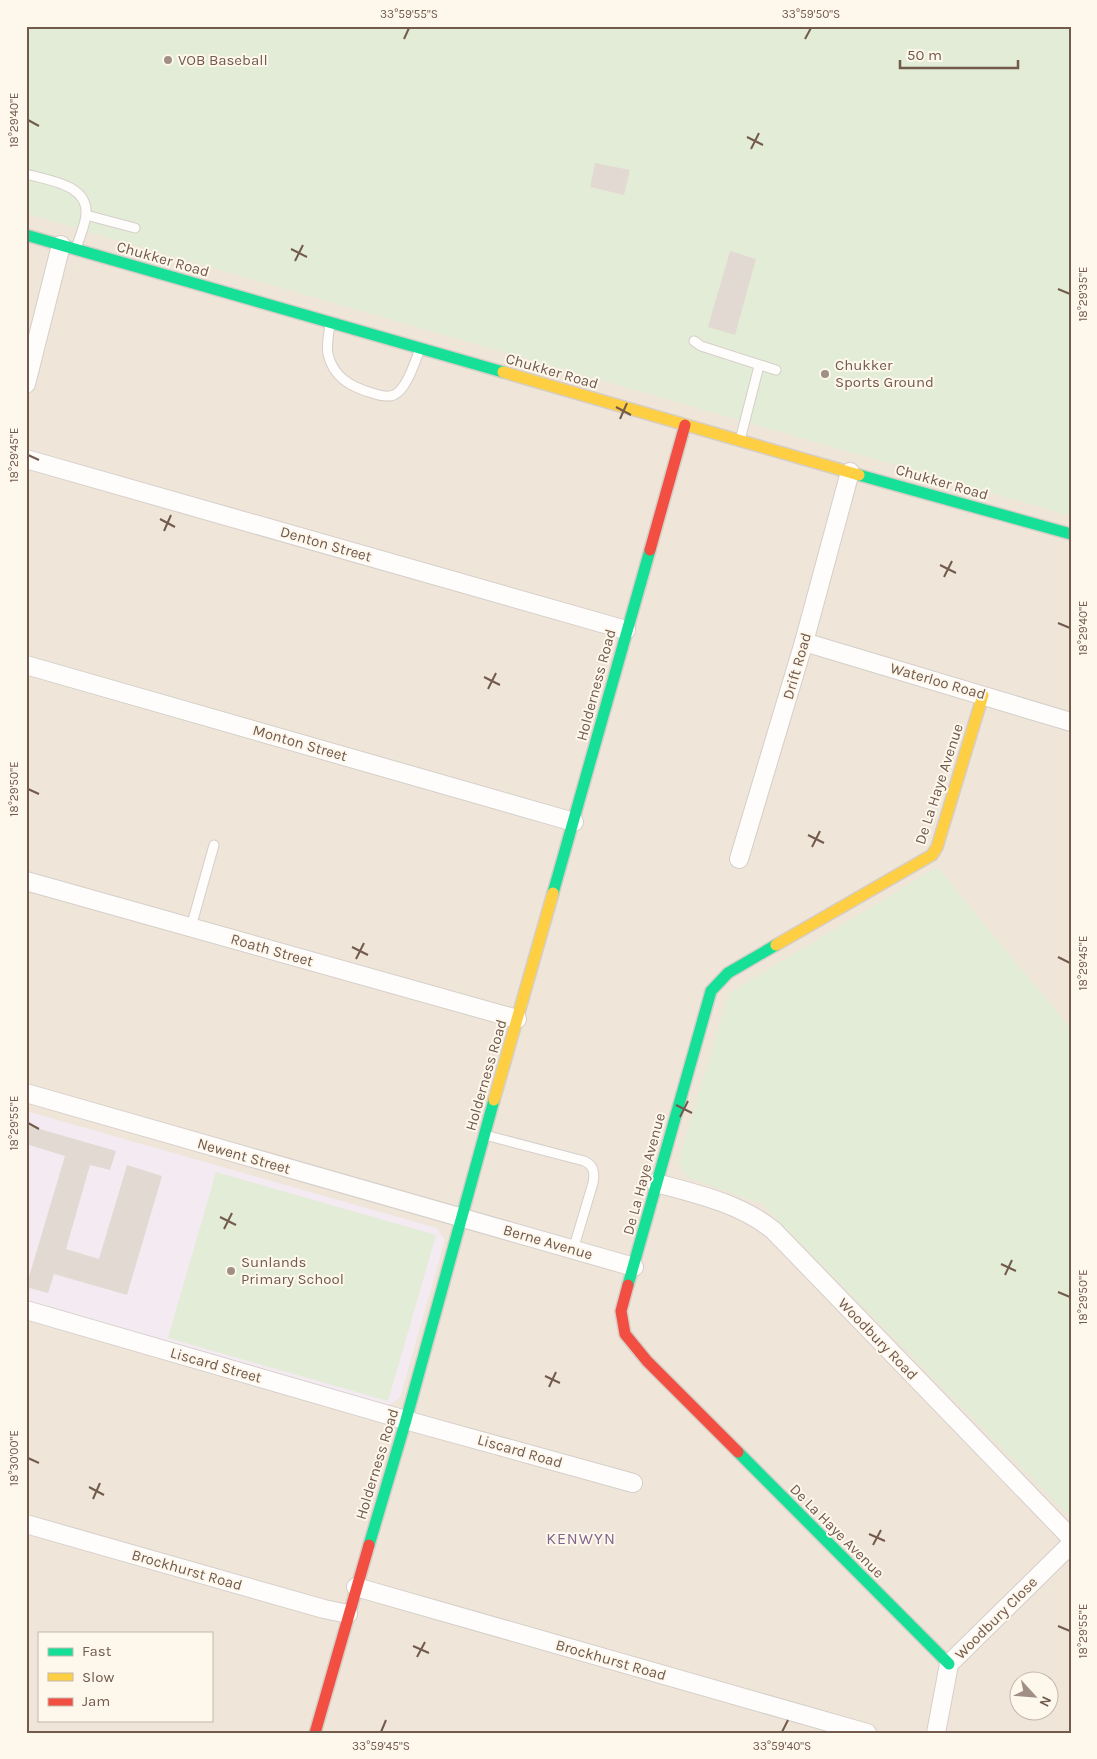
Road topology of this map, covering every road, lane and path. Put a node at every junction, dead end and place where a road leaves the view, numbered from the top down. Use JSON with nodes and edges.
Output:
{"nodes":[{"id":1,"x":26,"y":174,"type":"edge"},
{"id":2,"x":86,"y":216,"type":"junction"},
{"id":3,"x":134,"y":228,"type":"dead end"},
{"id":4,"x":26,"y":235,"type":"edge"},
{"id":5,"x":69,"y":248,"type":"junction"},
{"id":6,"x":330,"y":323,"type":"junction"},
{"id":7,"x":694,"y":341,"type":"dead end"},
{"id":8,"x":420,"y":348,"type":"junction"},
{"id":9,"x":759,"y":366,"type":"junction"},
{"id":10,"x":776,"y":370,"type":"dead end"},
{"id":11,"x":26,"y":384,"type":"edge"},
{"id":12,"x":685,"y":425,"type":"junction"},
{"id":13,"x":740,"y":440,"type":"junction"},
{"id":14,"x":26,"y":459,"type":"edge"},
{"id":15,"x":850,"y":472,"type":"junction"},
{"id":16,"x":1071,"y":534,"type":"edge"},
{"id":17,"x":626,"y":630,"type":"junction"},
{"id":18,"x":804,"y":642,"type":"junction"},
{"id":19,"x":26,"y":665,"type":"edge"},
{"id":20,"x":983,"y":695,"type":"junction"},
{"id":21,"x":1071,"y":722,"type":"edge"},
{"id":22,"x":574,"y":822,"type":"junction"},
{"id":23,"x":214,"y":845,"type":"dead end"},
{"id":24,"x":739,"y":859,"type":"dead end"},
{"id":25,"x":26,"y":880,"type":"edge"},
{"id":26,"x":191,"y":927,"type":"junction"},
{"id":27,"x":517,"y":1019,"type":"junction"},
{"id":28,"x":26,"y":1093,"type":"edge"},
{"id":29,"x":484,"y":1134,"type":"junction"},
{"id":30,"x":656,"y":1183,"type":"junction"},
{"id":31,"x":462,"y":1218,"type":"junction"},
{"id":32,"x":573,"y":1250,"type":"junction"},
{"id":33,"x":634,"y":1267,"type":"junction"},
{"id":34,"x":26,"y":1310,"type":"edge"},
{"id":35,"x":406,"y":1420,"type":"junction"},
{"id":36,"x":634,"y":1483,"type":"dead end"},
{"id":37,"x":26,"y":1524,"type":"edge"},
{"id":38,"x":1071,"y":1538,"type":"edge"},
{"id":39,"x":1071,"y":1544,"type":"edge"},
{"id":40,"x":356,"y":1587,"type":"junction"},
{"id":41,"x":348,"y":1614,"type":"junction"},
{"id":42,"x":949,"y":1664,"type":"junction"},
{"id":43,"x":316,"y":1733,"type":"edge"},
{"id":44,"x":866,"y":1733,"type":"edge"},
{"id":45,"x":936,"y":1733,"type":"edge"}],
"edges":[{"from":1,"to":2,"type":"lane"},
{"from":2,"to":3,"type":"lane"},
{"from":2,"to":5,"type":"lane"},
{"from":4,"to":5,"type":"street","name":"Chukker Road"},
{"from":5,"to":6,"type":"street","name":"Chukker Road"},
{"from":5,"to":11,"type":"street"},
{"from":6,"to":8,"type":"street","name":"Chukker Road"},
{"from":6,"to":8,"type":"lane"},
{"from":7,"to":9,"type":"lane"},
{"from":8,"to":12,"type":"street","name":"Chukker Road"},
{"from":9,"to":10,"type":"lane"},
{"from":9,"to":13,"type":"lane"},
{"from":12,"to":13,"type":"street","name":"Chukker Road"},
{"from":12,"to":17,"type":"street","name":"Holderness Road"},
{"from":13,"to":15,"type":"street","name":"Chukker Road"},
{"from":14,"to":17,"type":"street","name":"Denton Street"},
{"from":15,"to":16,"type":"street","name":"Chukker Road"},
{"from":15,"to":18,"type":"street","name":"Drift Road"},
{"from":17,"to":22,"type":"street","name":"Holderness Road"},
{"from":18,"to":20,"type":"street","name":"Waterloo Road"},
{"from":18,"to":24,"type":"street","name":"Drift Road"},
{"from":19,"to":22,"type":"street","name":"Monton Street"},
{"from":20,"to":21,"type":"street","name":"Waterloo Road"},
{"from":20,"to":30,"type":"street","name":"De La Haye Avenue"},
{"from":22,"to":27,"type":"street","name":"Holderness Road"},
{"from":23,"to":26,"type":"lane"},
{"from":25,"to":26,"type":"street","name":"Roath Street"},
{"from":26,"to":27,"type":"street","name":"Roath Street"},
{"from":27,"to":29,"type":"street","name":"Holderness Road"},
{"from":28,"to":31,"type":"street","name":"Newent Street"},
{"from":29,"to":31,"type":"street","name":"Holderness Road"},
{"from":29,"to":32,"type":"lane"},
{"from":30,"to":33,"type":"street","name":"De La Haye Avenue"},
{"from":30,"to":38,"type":"street","name":"Woodbury Road"},
{"from":31,"to":32,"type":"street","name":"Berne Avenue"},
{"from":31,"to":35,"type":"street","name":"Holderness Road"},
{"from":32,"to":33,"type":"street","name":"Berne Avenue"},
{"from":33,"to":42,"type":"street","name":"De La Haye Avenue"},
{"from":34,"to":35,"type":"street","name":"Liscard Street"},
{"from":35,"to":36,"type":"street","name":"Liscard Road"},
{"from":35,"to":40,"type":"street","name":"Holderness Road"},
{"from":37,"to":41,"type":"street","name":"Brockhurst Road"},
{"from":39,"to":42,"type":"street","name":"Woodbury Close"},
{"from":40,"to":41,"type":"street","name":"Holderness Road"},
{"from":40,"to":44,"type":"street","name":"Brockhurst Road"},
{"from":41,"to":43,"type":"street","name":"Holderness Road"},
{"from":42,"to":45,"type":"street","name":"Woodbury Close"}]}
